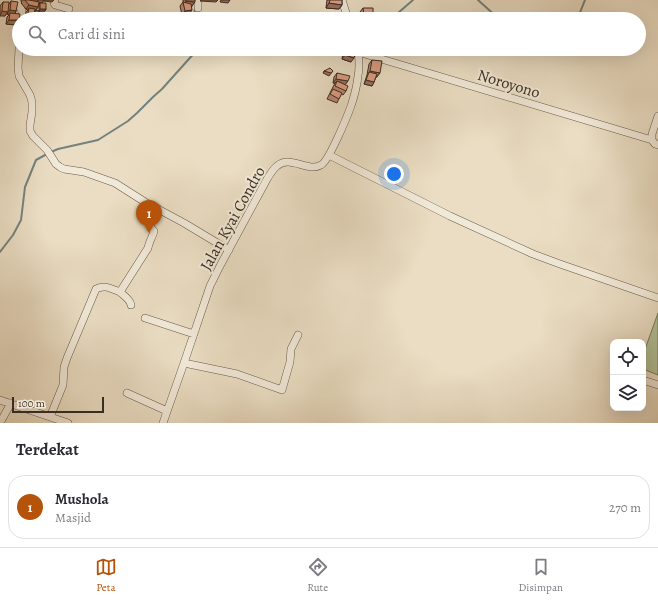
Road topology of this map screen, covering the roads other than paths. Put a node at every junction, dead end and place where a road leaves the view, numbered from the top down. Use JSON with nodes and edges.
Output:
{"nodes":[{"id":1,"x":11,"y":0,"type":"edge"},
{"id":2,"x":15,"y":0,"type":"edge"},
{"id":3,"x":55,"y":0,"type":"edge"},
{"id":4,"x":342,"y":0,"type":"edge"},
{"id":5,"x":69,"y":9,"type":"dead end"},
{"id":6,"x":23,"y":12,"type":"edge"},
{"id":7,"x":346,"y":12,"type":"edge"},
{"id":8,"x":19,"y":56,"type":"edge"},
{"id":9,"x":359,"y":56,"type":"edge"},
{"id":10,"x":377,"y":56,"type":"edge"},
{"id":11,"x":658,"y":116,"type":"edge"},
{"id":12,"x":655,"y":142,"type":"edge"},
{"id":13,"x":329,"y":155,"type":"junction"},
{"id":14,"x":157,"y":208,"type":"junction"},
{"id":15,"x":229,"y":250,"type":"junction"},
{"id":16,"x":120,"y":292,"type":"junction"},
{"id":17,"x":658,"y":298,"type":"edge"},
{"id":18,"x":131,"y":305,"type":"dead end"},
{"id":19,"x":145,"y":318,"type":"dead end"},
{"id":20,"x":194,"y":334,"type":"junction"},
{"id":21,"x":298,"y":335,"type":"dead end"},
{"id":22,"x":184,"y":363,"type":"junction"},
{"id":23,"x":646,"y":381,"type":"edge"},
{"id":24,"x":658,"y":385,"type":"edge"},
{"id":25,"x":127,"y":393,"type":"dead end"},
{"id":26,"x":0,"y":400,"type":"edge"},
{"id":27,"x":11,"y":404,"type":"junction"},
{"id":28,"x":167,"y":411,"type":"junction"},
{"id":29,"x":50,"y":417,"type":"junction"},
{"id":30,"x":0,"y":423,"type":"edge"},
{"id":31,"x":68,"y":423,"type":"edge"},
{"id":32,"x":163,"y":423,"type":"edge"}],
"edges":[{"from":1,"to":2,"type":"street"},
{"from":2,"to":6,"type":"street"},
{"from":3,"to":5,"type":"street"},
{"from":4,"to":7,"type":"street"},
{"from":8,"to":14,"type":"street"},
{"from":9,"to":13,"type":"street","name":"Jalan Kyai Condro"},
{"from":10,"to":12,"type":"street","name":"Noroyono"},
{"from":11,"to":12,"type":"street"},
{"from":13,"to":15,"type":"street","name":"Jalan Kyai Condro"},
{"from":13,"to":17,"type":"street"},
{"from":14,"to":15,"type":"street"},
{"from":14,"to":16,"type":"street"},
{"from":15,"to":20,"type":"street","name":"Jalan Kyai Condro"},
{"from":16,"to":18,"type":"street"},
{"from":16,"to":29,"type":"street"},
{"from":19,"to":20,"type":"street"},
{"from":20,"to":22,"type":"street","name":"Jalan Kyai Condro"},
{"from":21,"to":22,"type":"street"},
{"from":22,"to":28,"type":"street","name":"Jalan Kyai Condro"},
{"from":23,"to":24,"type":"street"},
{"from":25,"to":28,"type":"street"},
{"from":26,"to":27,"type":"street"},
{"from":27,"to":29,"type":"street"},
{"from":27,"to":30,"type":"street"},
{"from":28,"to":32,"type":"street","name":"Jalan Kyai Condro"},
{"from":29,"to":31,"type":"street"}]}
